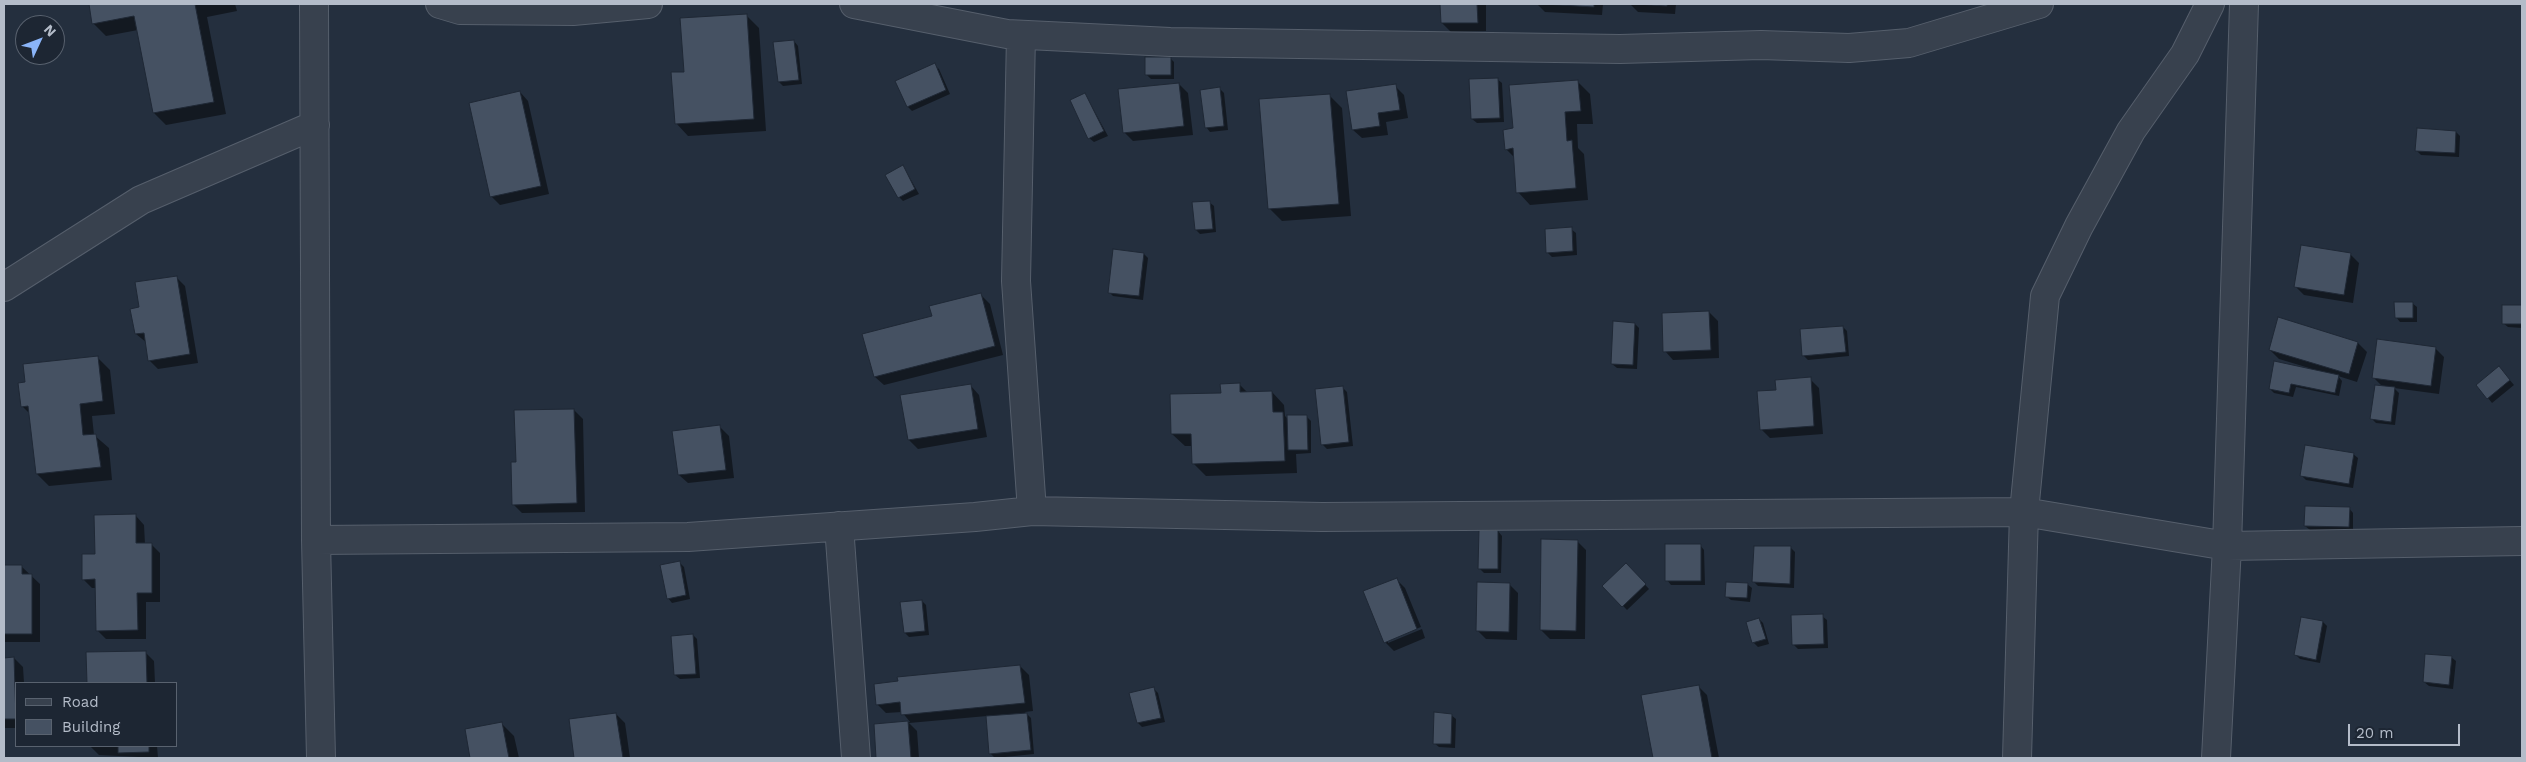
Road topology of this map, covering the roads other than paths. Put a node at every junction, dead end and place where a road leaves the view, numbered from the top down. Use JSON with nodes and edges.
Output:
{"nodes":[{"id":1,"x":314,"y":4,"type":"edge"},
{"id":2,"x":440,"y":4,"type":"edge"},
{"id":3,"x":648,"y":4,"type":"edge"},
{"id":4,"x":854,"y":4,"type":"edge"},
{"id":5,"x":2039,"y":4,"type":"edge"},
{"id":6,"x":2210,"y":4,"type":"edge"},
{"id":7,"x":2244,"y":4,"type":"edge"},
{"id":8,"x":1021,"y":35,"type":"junction"},
{"id":9,"x":315,"y":125,"type":"junction"},
{"id":10,"x":4,"y":287,"type":"edge"},
{"id":11,"x":1032,"y":511,"type":"junction"},
{"id":12,"x":2024,"y":512,"type":"junction"},
{"id":13,"x":839,"y":526,"type":"junction"},
{"id":14,"x":316,"y":540,"type":"junction"},
{"id":15,"x":2522,"y":541,"type":"edge"},
{"id":16,"x":2227,"y":546,"type":"junction"},
{"id":17,"x":321,"y":758,"type":"edge"},
{"id":18,"x":856,"y":758,"type":"edge"},
{"id":19,"x":2017,"y":758,"type":"edge"},
{"id":20,"x":2216,"y":758,"type":"edge"}],
"edges":[{"from":1,"to":9,"type":"street"},
{"from":2,"to":3,"type":"street"},
{"from":4,"to":8,"type":"street"},
{"from":5,"to":8,"type":"street"},
{"from":6,"to":12,"type":"street"},
{"from":7,"to":16,"type":"street"},
{"from":8,"to":11,"type":"street"},
{"from":9,"to":10,"type":"street"},
{"from":9,"to":14,"type":"street"},
{"from":11,"to":12,"type":"street"},
{"from":11,"to":13,"type":"street"},
{"from":12,"to":16,"type":"street"},
{"from":12,"to":19,"type":"street"},
{"from":13,"to":14,"type":"street"},
{"from":13,"to":18,"type":"street"},
{"from":14,"to":17,"type":"street"},
{"from":15,"to":16,"type":"street"},
{"from":16,"to":20,"type":"street"}]}
